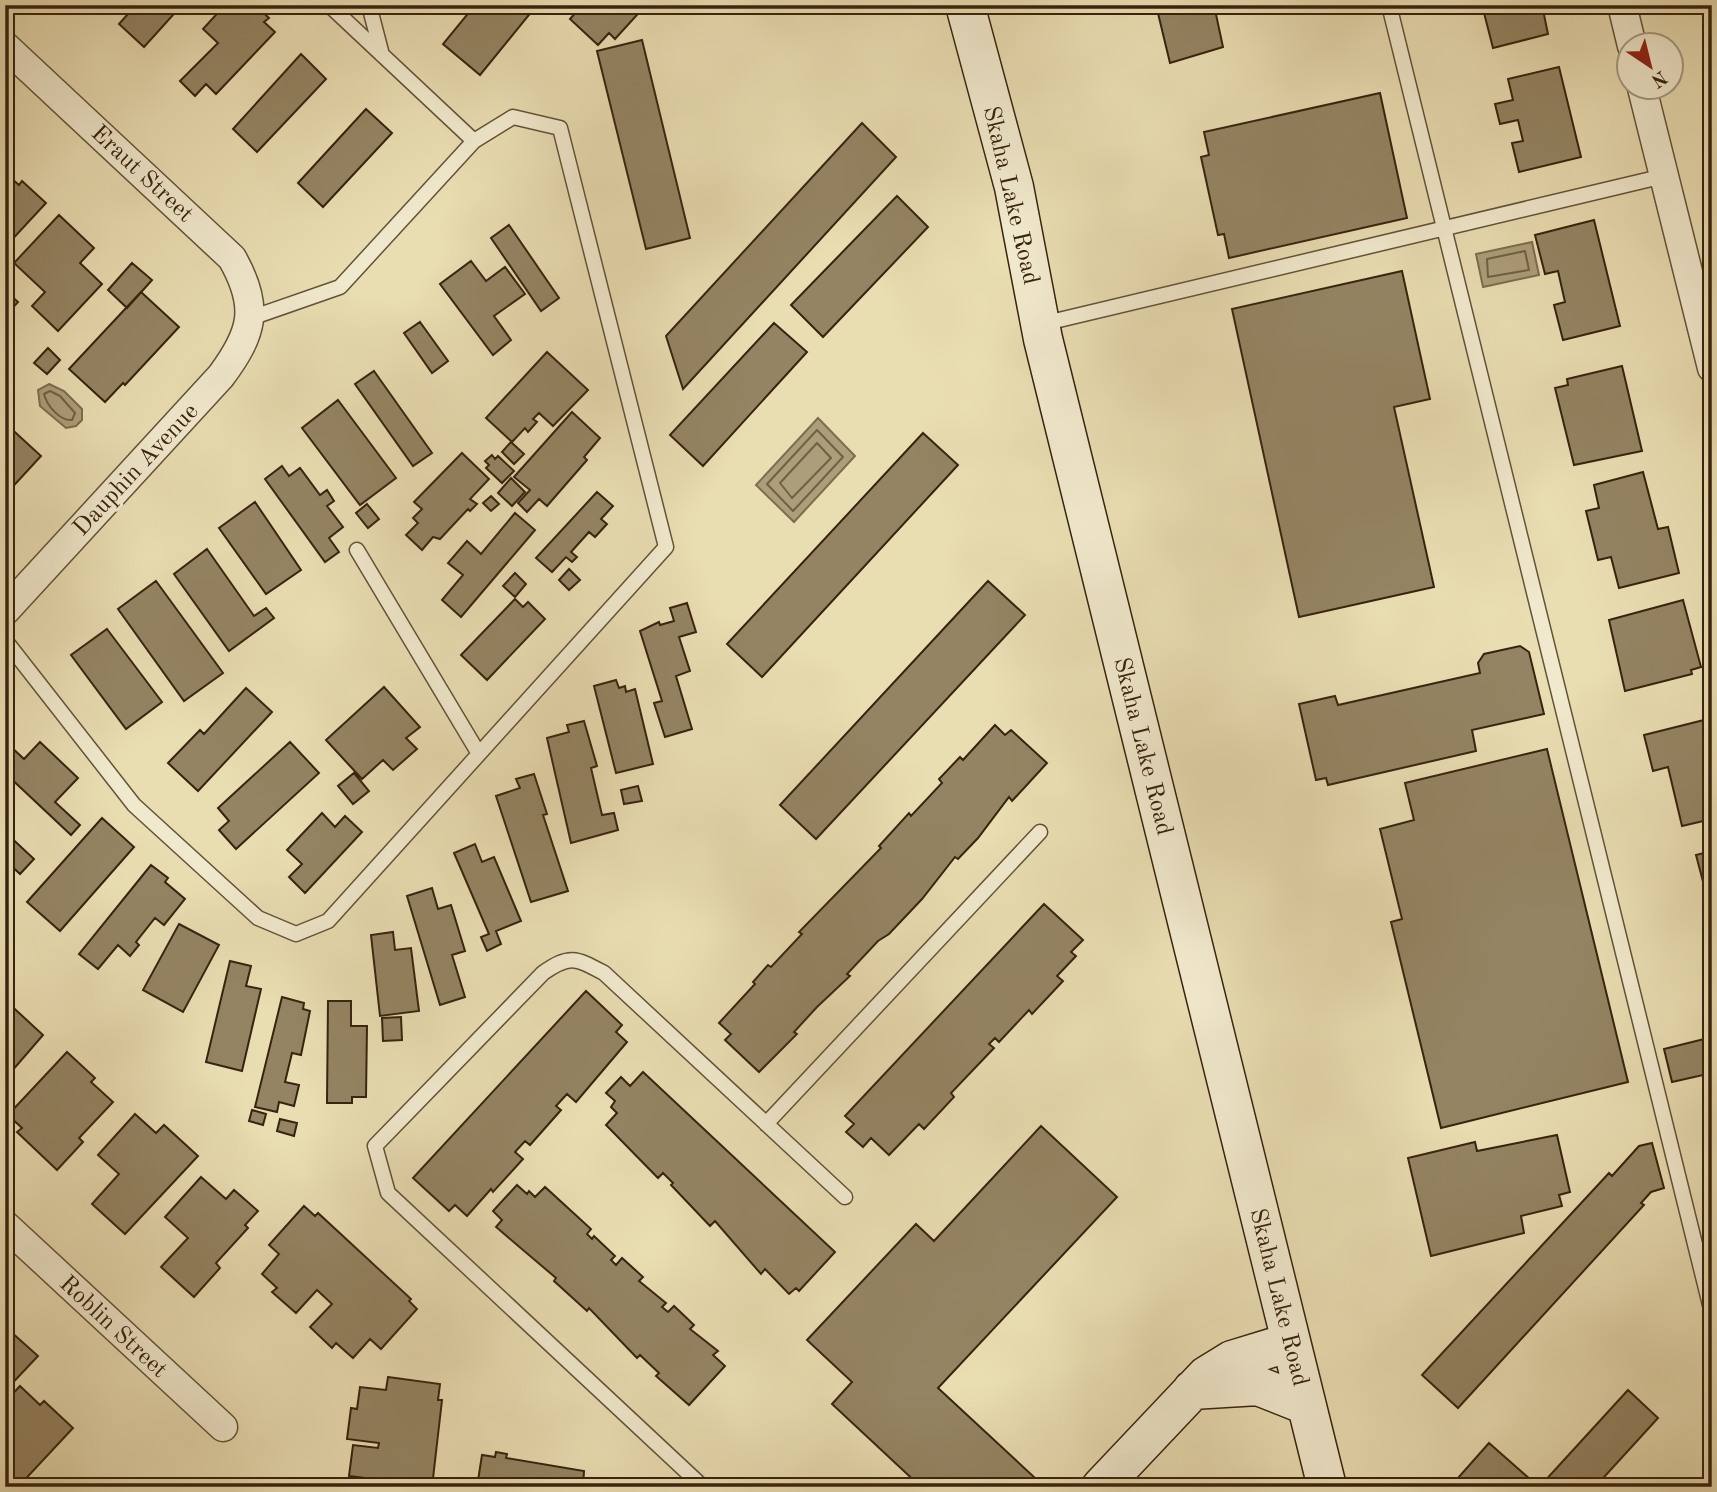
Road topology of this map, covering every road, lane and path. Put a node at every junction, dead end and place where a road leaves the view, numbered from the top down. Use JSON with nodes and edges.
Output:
{"nodes":[{"id":1,"x":329,"y":5,"type":"edge"},
{"id":2,"x":369,"y":5,"type":"edge"},
{"id":3,"x":965,"y":5,"type":"edge"},
{"id":4,"x":1389,"y":5,"type":"edge"},
{"id":5,"x":1622,"y":5,"type":"edge"},
{"id":6,"x":1629,"y":32,"type":"edge"},
{"id":7,"x":5,"y":46,"type":"edge"},
{"id":8,"x":382,"y":55,"type":"junction"},
{"id":9,"x":1646,"y":102,"type":"edge"},
{"id":10,"x":474,"y":141,"type":"junction"},
{"id":11,"x":1664,"y":176,"type":"junction"},
{"id":12,"x":1444,"y":229,"type":"junction"},
{"id":13,"x":250,"y":318,"type":"junction"},
{"id":14,"x":1040,"y":324,"type":"junction"},
{"id":15,"x":1712,"y":368,"type":"edge"},
{"id":16,"x":357,"y":550,"type":"dead end"},
{"id":17,"x":5,"y":611,"type":"edge"},
{"id":18,"x":5,"y":640,"type":"edge"},
{"id":19,"x":479,"y":754,"type":"junction"},
{"id":20,"x":1040,"y":832,"type":"dead end"},
{"id":21,"x":765,"y":1124,"type":"junction"},
{"id":22,"x":845,"y":1197,"type":"dead end"},
{"id":23,"x":5,"y":1225,"type":"edge"},
{"id":24,"x":1712,"y":1313,"type":"edge"},
{"id":25,"x":1291,"y":1342,"type":"junction"},
{"id":26,"x":1192,"y":1390,"type":"junction"},
{"id":27,"x":1306,"y":1405,"type":"junction"},
{"id":28,"x":223,"y":1427,"type":"dead end"},
{"id":29,"x":703,"y":1487,"type":"edge"},
{"id":30,"x":1101,"y":1487,"type":"edge"},
{"id":31,"x":1326,"y":1487,"type":"edge"}],
"edges":[{"from":1,"to":8,"type":"lane"},
{"from":2,"to":8,"type":"lane"},
{"from":3,"to":14,"type":"main road","name":"Skaha Lake Road"},
{"from":4,"to":12,"type":"lane"},
{"from":5,"to":6,"type":"street"},
{"from":7,"to":13,"type":"street","name":"Eraut Street"},
{"from":8,"to":10,"type":"lane"},
{"from":9,"to":11,"type":"street"},
{"from":10,"to":13,"type":"lane"},
{"from":10,"to":19,"type":"lane"},
{"from":11,"to":12,"type":"lane"},
{"from":11,"to":15,"type":"street"},
{"from":12,"to":14,"type":"lane"},
{"from":12,"to":24,"type":"lane"},
{"from":13,"to":17,"type":"street","name":"Dauphin Avenue"},
{"from":14,"to":25,"type":"main road","name":"Skaha Lake Road"},
{"from":16,"to":19,"type":"lane"},
{"from":18,"to":19,"type":"lane"},
{"from":20,"to":21,"type":"lane"},
{"from":21,"to":22,"type":"lane"},
{"from":21,"to":29,"type":"lane"},
{"from":23,"to":28,"type":"street","name":"Roblin Street"},
{"from":25,"to":26,"type":"main road"},
{"from":25,"to":27,"type":"main road","name":"Skaha Lake Road"},
{"from":26,"to":27,"type":"main road"},
{"from":26,"to":30,"type":"main road"},
{"from":27,"to":31,"type":"main road","name":"Skaha Lake Road"}]}
